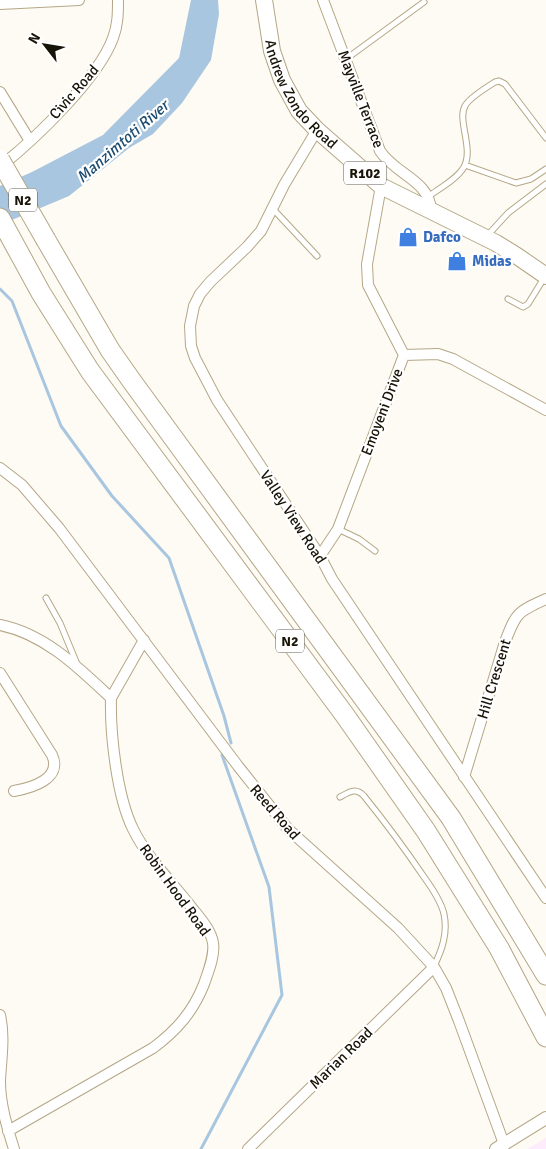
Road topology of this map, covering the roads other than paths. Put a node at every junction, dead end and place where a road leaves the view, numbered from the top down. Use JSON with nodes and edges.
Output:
{"nodes":[{"id":1,"x":79,"y":0,"type":"edge"},
{"id":2,"x":118,"y":0,"type":"edge"},
{"id":3,"x":264,"y":0,"type":"edge"},
{"id":4,"x":323,"y":0,"type":"edge"},
{"id":5,"x":424,"y":2,"type":"dead end"},
{"id":6,"x":0,"y":4,"type":"edge"},
{"id":7,"x":345,"y":60,"type":"junction"},
{"id":8,"x":0,"y":92,"type":"edge"},
{"id":9,"x":316,"y":130,"type":"junction"},
{"id":10,"x":546,"y":138,"type":"edge"},
{"id":11,"x":30,"y":141,"type":"junction"},
{"id":12,"x":0,"y":160,"type":"edge"},
{"id":13,"x":465,"y":165,"type":"junction"},
{"id":14,"x":0,"y":166,"type":"edge"},
{"id":15,"x":546,"y":169,"type":"edge"},
{"id":16,"x":546,"y":184,"type":"edge"},
{"id":17,"x":381,"y":186,"type":"junction"},
{"id":18,"x":430,"y":203,"type":"junction"},
{"id":19,"x":272,"y":208,"type":"junction"},
{"id":20,"x":0,"y":218,"type":"edge"},
{"id":21,"x":485,"y":238,"type":"junction"},
{"id":22,"x":317,"y":256,"type":"dead end"},
{"id":23,"x":546,"y":276,"type":"edge"},
{"id":24,"x":508,"y":299,"type":"dead end"},
{"id":25,"x":404,"y":355,"type":"junction"},
{"id":26,"x":546,"y":410,"type":"edge"},
{"id":27,"x":0,"y":468,"type":"edge"},
{"id":28,"x":338,"y":529,"type":"junction"},
{"id":29,"x":375,"y":551,"type":"dead end"},
{"id":30,"x":320,"y":556,"type":"junction"},
{"id":31,"x":46,"y":598,"type":"dead end"},
{"id":32,"x":546,"y":599,"type":"edge"},
{"id":33,"x":0,"y":626,"type":"edge"},
{"id":34,"x":144,"y":640,"type":"junction"},
{"id":35,"x":78,"y":667,"type":"junction"},
{"id":36,"x":0,"y":673,"type":"edge"},
{"id":37,"x":111,"y":698,"type":"junction"},
{"id":38,"x":464,"y":777,"type":"junction"},
{"id":39,"x":14,"y":791,"type":"dead end"},
{"id":40,"x":340,"y":797,"type":"dead end"},
{"id":41,"x":546,"y":898,"type":"edge"},
{"id":42,"x":434,"y":967,"type":"junction"},
{"id":43,"x":546,"y":975,"type":"edge"},
{"id":44,"x":0,"y":1015,"type":"edge"},
{"id":45,"x":546,"y":1037,"type":"edge"},
{"id":46,"x":546,"y":1118,"type":"edge"},
{"id":47,"x":8,"y":1131,"type":"junction"},
{"id":48,"x":500,"y":1147,"type":"edge"},
{"id":49,"x":14,"y":1149,"type":"edge"},
{"id":50,"x":248,"y":1149,"type":"edge"}],
"edges":[{"from":1,"to":6,"type":"street"},
{"from":2,"to":11,"type":"street","name":"Civic Road"},
{"from":3,"to":9,"type":"main road","name":"Andrew Zondo Road","number":"R102"},
{"from":4,"to":7,"type":"street","name":"Mayville Terrace"},
{"from":5,"to":7,"type":"lane"},
{"from":7,"to":18,"type":"street","name":"Mayville Terrace"},
{"from":8,"to":11,"type":"street"},
{"from":9,"to":17,"type":"main road","name":"Andrew Zondo Road","number":"R102"},
{"from":9,"to":19,"type":"street","name":"Valley View Road"},
{"from":10,"to":13,"type":"lane"},
{"from":11,"to":14,"type":"street","name":"Civic Road"},
{"from":12,"to":43,"type":"highway","number":"N2","bridge":true},
{"from":13,"to":15,"type":"lane"},
{"from":13,"to":18,"type":"lane"},
{"from":16,"to":21,"type":"lane"},
{"from":17,"to":18,"type":"main road","name":"Andrew Zondo Road","number":"R102"},
{"from":17,"to":25,"type":"street"},
{"from":18,"to":21,"type":"main road","name":"Andrew Zondo Road","number":"R102"},
{"from":19,"to":22,"type":"lane"},
{"from":19,"to":30,"type":"street","name":"Valley View Road"},
{"from":20,"to":45,"type":"highway","number":"N2"},
{"from":21,"to":23,"type":"main road","name":"Andrew Zondo Road","number":"R102"},
{"from":23,"to":24,"type":"lane"},
{"from":25,"to":26,"type":"street","name":"Emoyeni Drive"},
{"from":25,"to":28,"type":"street","name":"Emoyeni Drive"},
{"from":27,"to":34,"type":"street","name":"Reed Road"},
{"from":28,"to":29,"type":"lane"},
{"from":28,"to":30,"type":"street","name":"Emoyeni Drive"},
{"from":30,"to":38,"type":"street","name":"Valley View Road"},
{"from":31,"to":35,"type":"lane"},
{"from":32,"to":38,"type":"street","name":"Hill Crescent"},
{"from":33,"to":35,"type":"street"},
{"from":34,"to":37,"type":"street"},
{"from":34,"to":42,"type":"street","name":"Reed Road"},
{"from":35,"to":37,"type":"street"},
{"from":36,"to":39,"type":"street"},
{"from":37,"to":47,"type":"street","name":"Robin Hood Road"},
{"from":38,"to":41,"type":"street","name":"Valley View Road"},
{"from":40,"to":42,"type":"lane"},
{"from":42,"to":48,"type":"street","name":"Reed Road"},
{"from":42,"to":50,"type":"street","name":"Marian Road"},
{"from":44,"to":47,"type":"street"},
{"from":46,"to":48,"type":"street"},
{"from":47,"to":49,"type":"street"}]}
